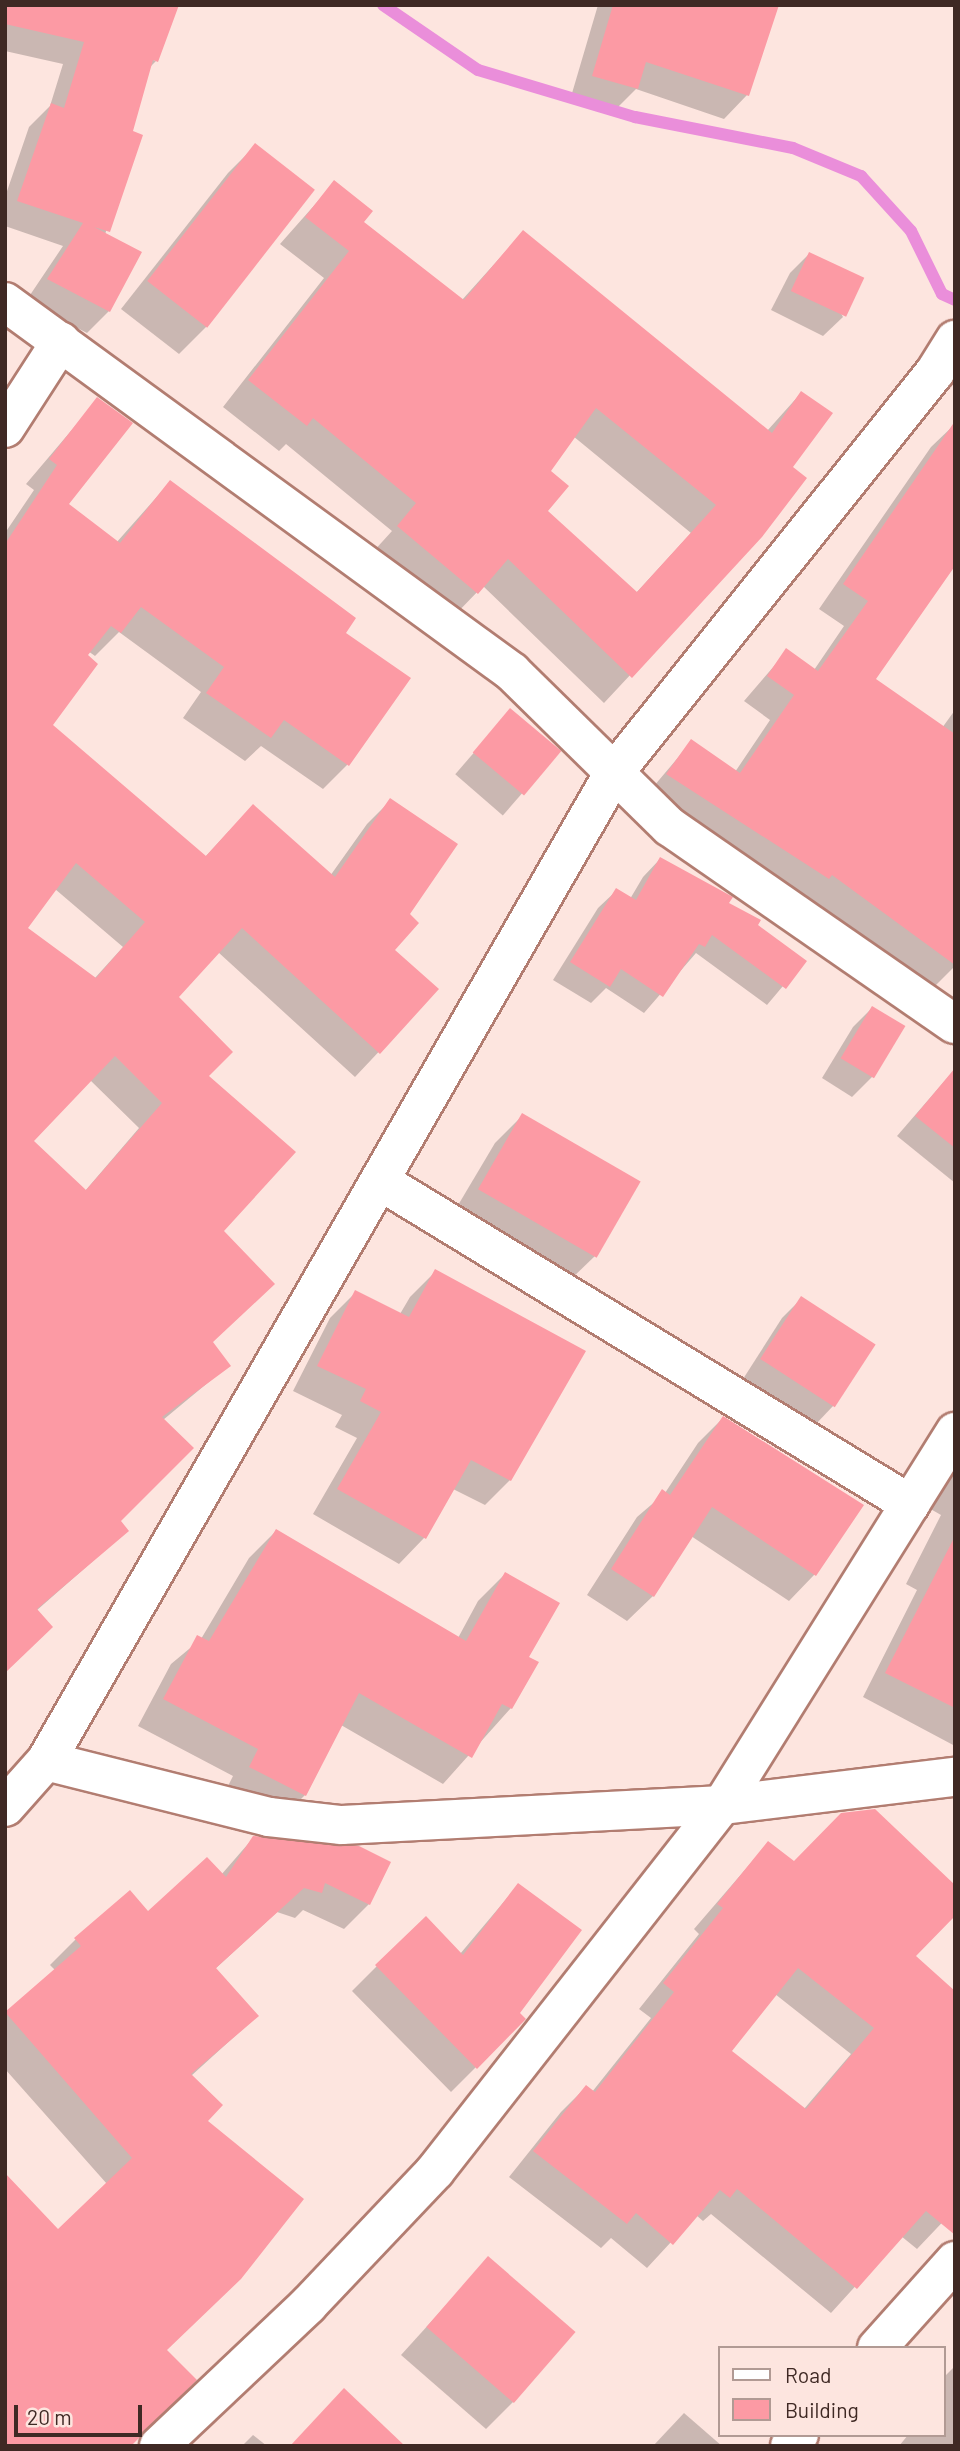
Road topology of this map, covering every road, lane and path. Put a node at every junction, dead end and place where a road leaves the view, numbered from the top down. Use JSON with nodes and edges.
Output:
{"nodes":[{"id":1,"x":5,"y":302,"type":"edge"},
{"id":2,"x":955,"y":340,"type":"edge"},
{"id":3,"x":61,"y":341,"type":"junction"},
{"id":4,"x":5,"y":428,"type":"edge"},
{"id":5,"x":613,"y":774,"type":"junction"},
{"id":6,"x":955,"y":1024,"type":"edge"},
{"id":7,"x":380,"y":1181,"type":"junction"},
{"id":8,"x":955,"y":1432,"type":"edge"},
{"id":9,"x":910,"y":1504,"type":"junction"},
{"id":10,"x":46,"y":1761,"type":"junction"},
{"id":11,"x":955,"y":1777,"type":"edge"},
{"id":12,"x":722,"y":1805,"type":"junction"},
{"id":13,"x":5,"y":1807,"type":"edge"},
{"id":14,"x":955,"y":2261,"type":"edge"},
{"id":15,"x":879,"y":2346,"type":"edge"},
{"id":16,"x":159,"y":2446,"type":"edge"}],
"edges":[{"from":1,"to":3,"type":"street"},
{"from":2,"to":5,"type":"street"},
{"from":3,"to":4,"type":"street"},
{"from":3,"to":5,"type":"street"},
{"from":5,"to":6,"type":"street"},
{"from":5,"to":7,"type":"street"},
{"from":7,"to":9,"type":"street"},
{"from":7,"to":10,"type":"street"},
{"from":8,"to":9,"type":"street"},
{"from":9,"to":12,"type":"street"},
{"from":10,"to":12,"type":"street"},
{"from":10,"to":13,"type":"street"},
{"from":11,"to":12,"type":"street"},
{"from":12,"to":16,"type":"street"},
{"from":14,"to":15,"type":"street"}]}
